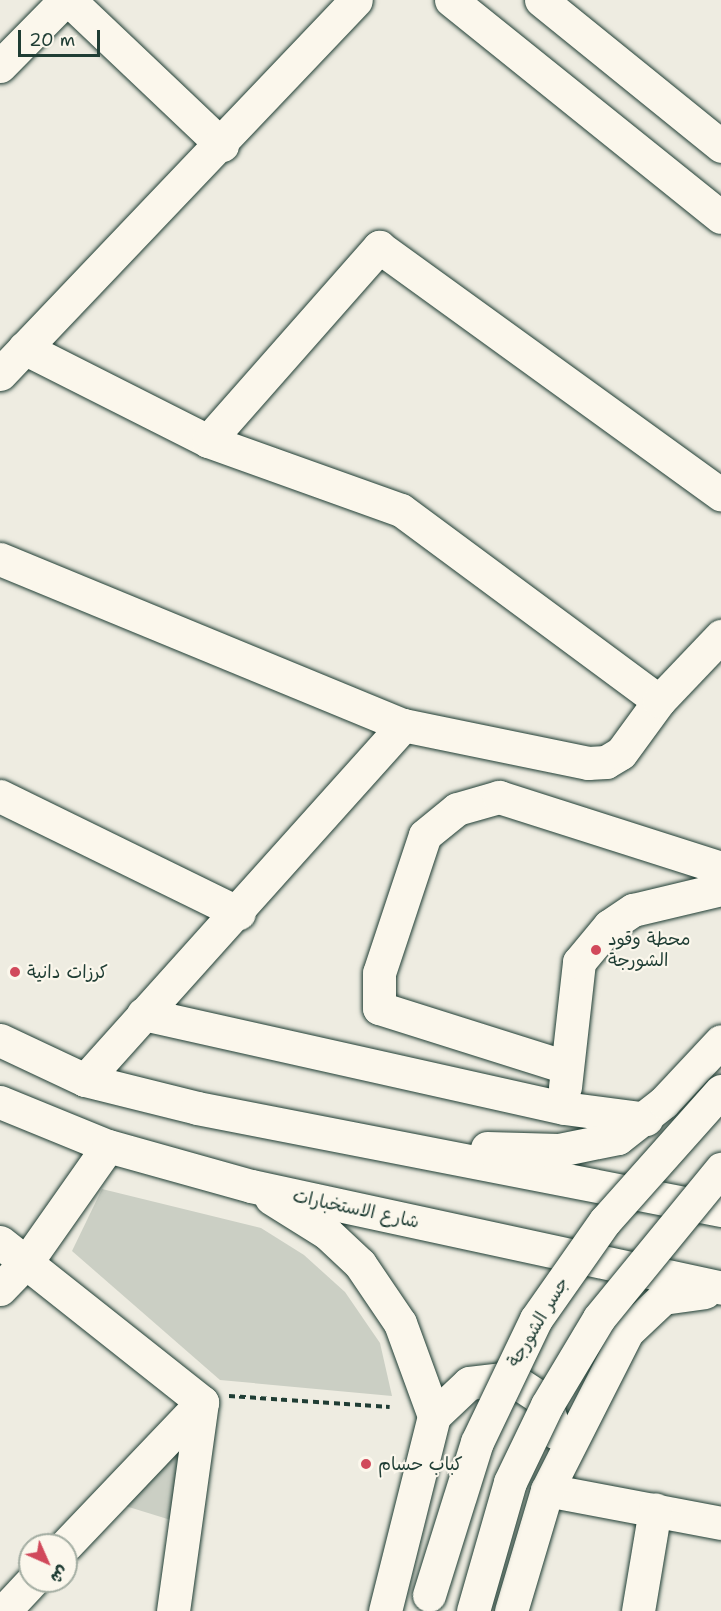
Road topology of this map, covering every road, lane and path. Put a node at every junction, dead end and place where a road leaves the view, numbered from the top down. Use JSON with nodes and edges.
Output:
{"nodes":[{"id":1,"x":67,"y":0,"type":"edge"},
{"id":2,"x":356,"y":0,"type":"edge"},
{"id":3,"x":452,"y":0,"type":"edge"},
{"id":4,"x":541,"y":0,"type":"edge"},
{"id":5,"x":0,"y":66,"type":"edge"},
{"id":6,"x":222,"y":145,"type":"junction"},
{"id":7,"x":721,"y":146,"type":"edge"},
{"id":8,"x":721,"y":217,"type":"edge"},
{"id":9,"x":24,"y":348,"type":"junction"},
{"id":10,"x":0,"y":374,"type":"edge"},
{"id":11,"x":208,"y":441,"type":"junction"},
{"id":12,"x":721,"y":495,"type":"edge"},
{"id":13,"x":0,"y":559,"type":"edge"},
{"id":14,"x":721,"y":636,"type":"edge"},
{"id":15,"x":659,"y":701,"type":"junction"},
{"id":16,"x":403,"y":725,"type":"junction"},
{"id":17,"x":0,"y":796,"type":"edge"},
{"id":18,"x":721,"y":868,"type":"edge"},
{"id":19,"x":721,"y":889,"type":"edge"},
{"id":20,"x":239,"y":913,"type":"junction"},
{"id":21,"x":143,"y":1014,"type":"junction"},
{"id":22,"x":0,"y":1040,"type":"edge"},
{"id":23,"x":720,"y":1045,"type":"edge"},
{"id":24,"x":566,"y":1067,"type":"junction"},
{"id":25,"x":84,"y":1080,"type":"junction"},
{"id":26,"x":721,"y":1091,"type":"edge"},
{"id":27,"x":0,"y":1102,"type":"edge"},
{"id":28,"x":564,"y":1108,"type":"junction"},
{"id":29,"x":646,"y":1119,"type":"junction"},
{"id":30,"x":108,"y":1146,"type":"junction"},
{"id":31,"x":398,"y":1146,"type":"junction"},
{"id":32,"x":721,"y":1169,"type":"edge"},
{"id":33,"x":251,"y":1186,"type":"junction"},
{"id":34,"x":721,"y":1210,"type":"edge"},
{"id":35,"x":0,"y":1242,"type":"edge"},
{"id":36,"x":28,"y":1260,"type":"junction"},
{"id":37,"x":0,"y":1289,"type":"edge"},
{"id":38,"x":721,"y":1290,"type":"edge"},
{"id":39,"x":210,"y":1400,"type":"junction"},
{"id":40,"x":390,"y":1407,"type":"dead end"},
{"id":41,"x":434,"y":1416,"type":"junction"},
{"id":42,"x":547,"y":1490,"type":"junction"},
{"id":43,"x":655,"y":1509,"type":"junction"},
{"id":44,"x":721,"y":1523,"type":"edge"},
{"id":45,"x":78,"y":1533,"type":"edge"},
{"id":46,"x":21,"y":1593,"type":"edge"},
{"id":47,"x":428,"y":1603,"type":"edge"},
{"id":48,"x":4,"y":1611,"type":"edge"},
{"id":49,"x":173,"y":1611,"type":"edge"},
{"id":50,"x":385,"y":1611,"type":"edge"},
{"id":51,"x":473,"y":1611,"type":"edge"},
{"id":52,"x":511,"y":1611,"type":"edge"},
{"id":53,"x":638,"y":1611,"type":"edge"}],
"edges":[{"from":1,"to":5,"type":"street"},
{"from":1,"to":6,"type":"street"},
{"from":2,"to":6,"type":"street"},
{"from":3,"to":8,"type":"street"},
{"from":4,"to":7,"type":"street"},
{"from":6,"to":9,"type":"street"},
{"from":9,"to":10,"type":"street"},
{"from":9,"to":11,"type":"street"},
{"from":11,"to":12,"type":"street"},
{"from":11,"to":15,"type":"street"},
{"from":13,"to":16,"type":"street"},
{"from":14,"to":15,"type":"street"},
{"from":15,"to":16,"type":"street"},
{"from":16,"to":20,"type":"street"},
{"from":17,"to":20,"type":"street"},
{"from":18,"to":24,"type":"street"},
{"from":19,"to":24,"type":"street"},
{"from":20,"to":21,"type":"street"},
{"from":21,"to":25,"type":"street"},
{"from":21,"to":28,"type":"street"},
{"from":22,"to":25,"type":"street"},
{"from":23,"to":29,"type":"street"},
{"from":24,"to":28,"type":"street"},
{"from":25,"to":31,"type":"street"},
{"from":26,"to":47,"type":"street","name":"جسر الشورجة","bridge":true},
{"from":27,"to":30,"type":"street","name":"شارع الاستخبارات"},
{"from":28,"to":29,"type":"street"},
{"from":29,"to":31,"type":"street"},
{"from":30,"to":33,"type":"street","name":"شارع الاستخبارات"},
{"from":30,"to":36,"type":"street"},
{"from":31,"to":34,"type":"street"},
{"from":32,"to":51,"type":"street","bridge":true},
{"from":33,"to":38,"type":"street","name":"شارع الاستخبارات"},
{"from":33,"to":41,"type":"street"},
{"from":35,"to":36,"type":"street"},
{"from":36,"to":37,"type":"street"},
{"from":36,"to":39,"type":"street"},
{"from":38,"to":42,"type":"street"},
{"from":39,"to":40,"type":"path"},
{"from":39,"to":45,"type":"street"},
{"from":39,"to":49,"type":"street"},
{"from":41,"to":42,"type":"street"},
{"from":41,"to":50,"type":"street"},
{"from":42,"to":43,"type":"street"},
{"from":42,"to":52,"type":"street"},
{"from":43,"to":44,"type":"street"},
{"from":43,"to":53,"type":"street"},
{"from":46,"to":48,"type":"street"}]}
